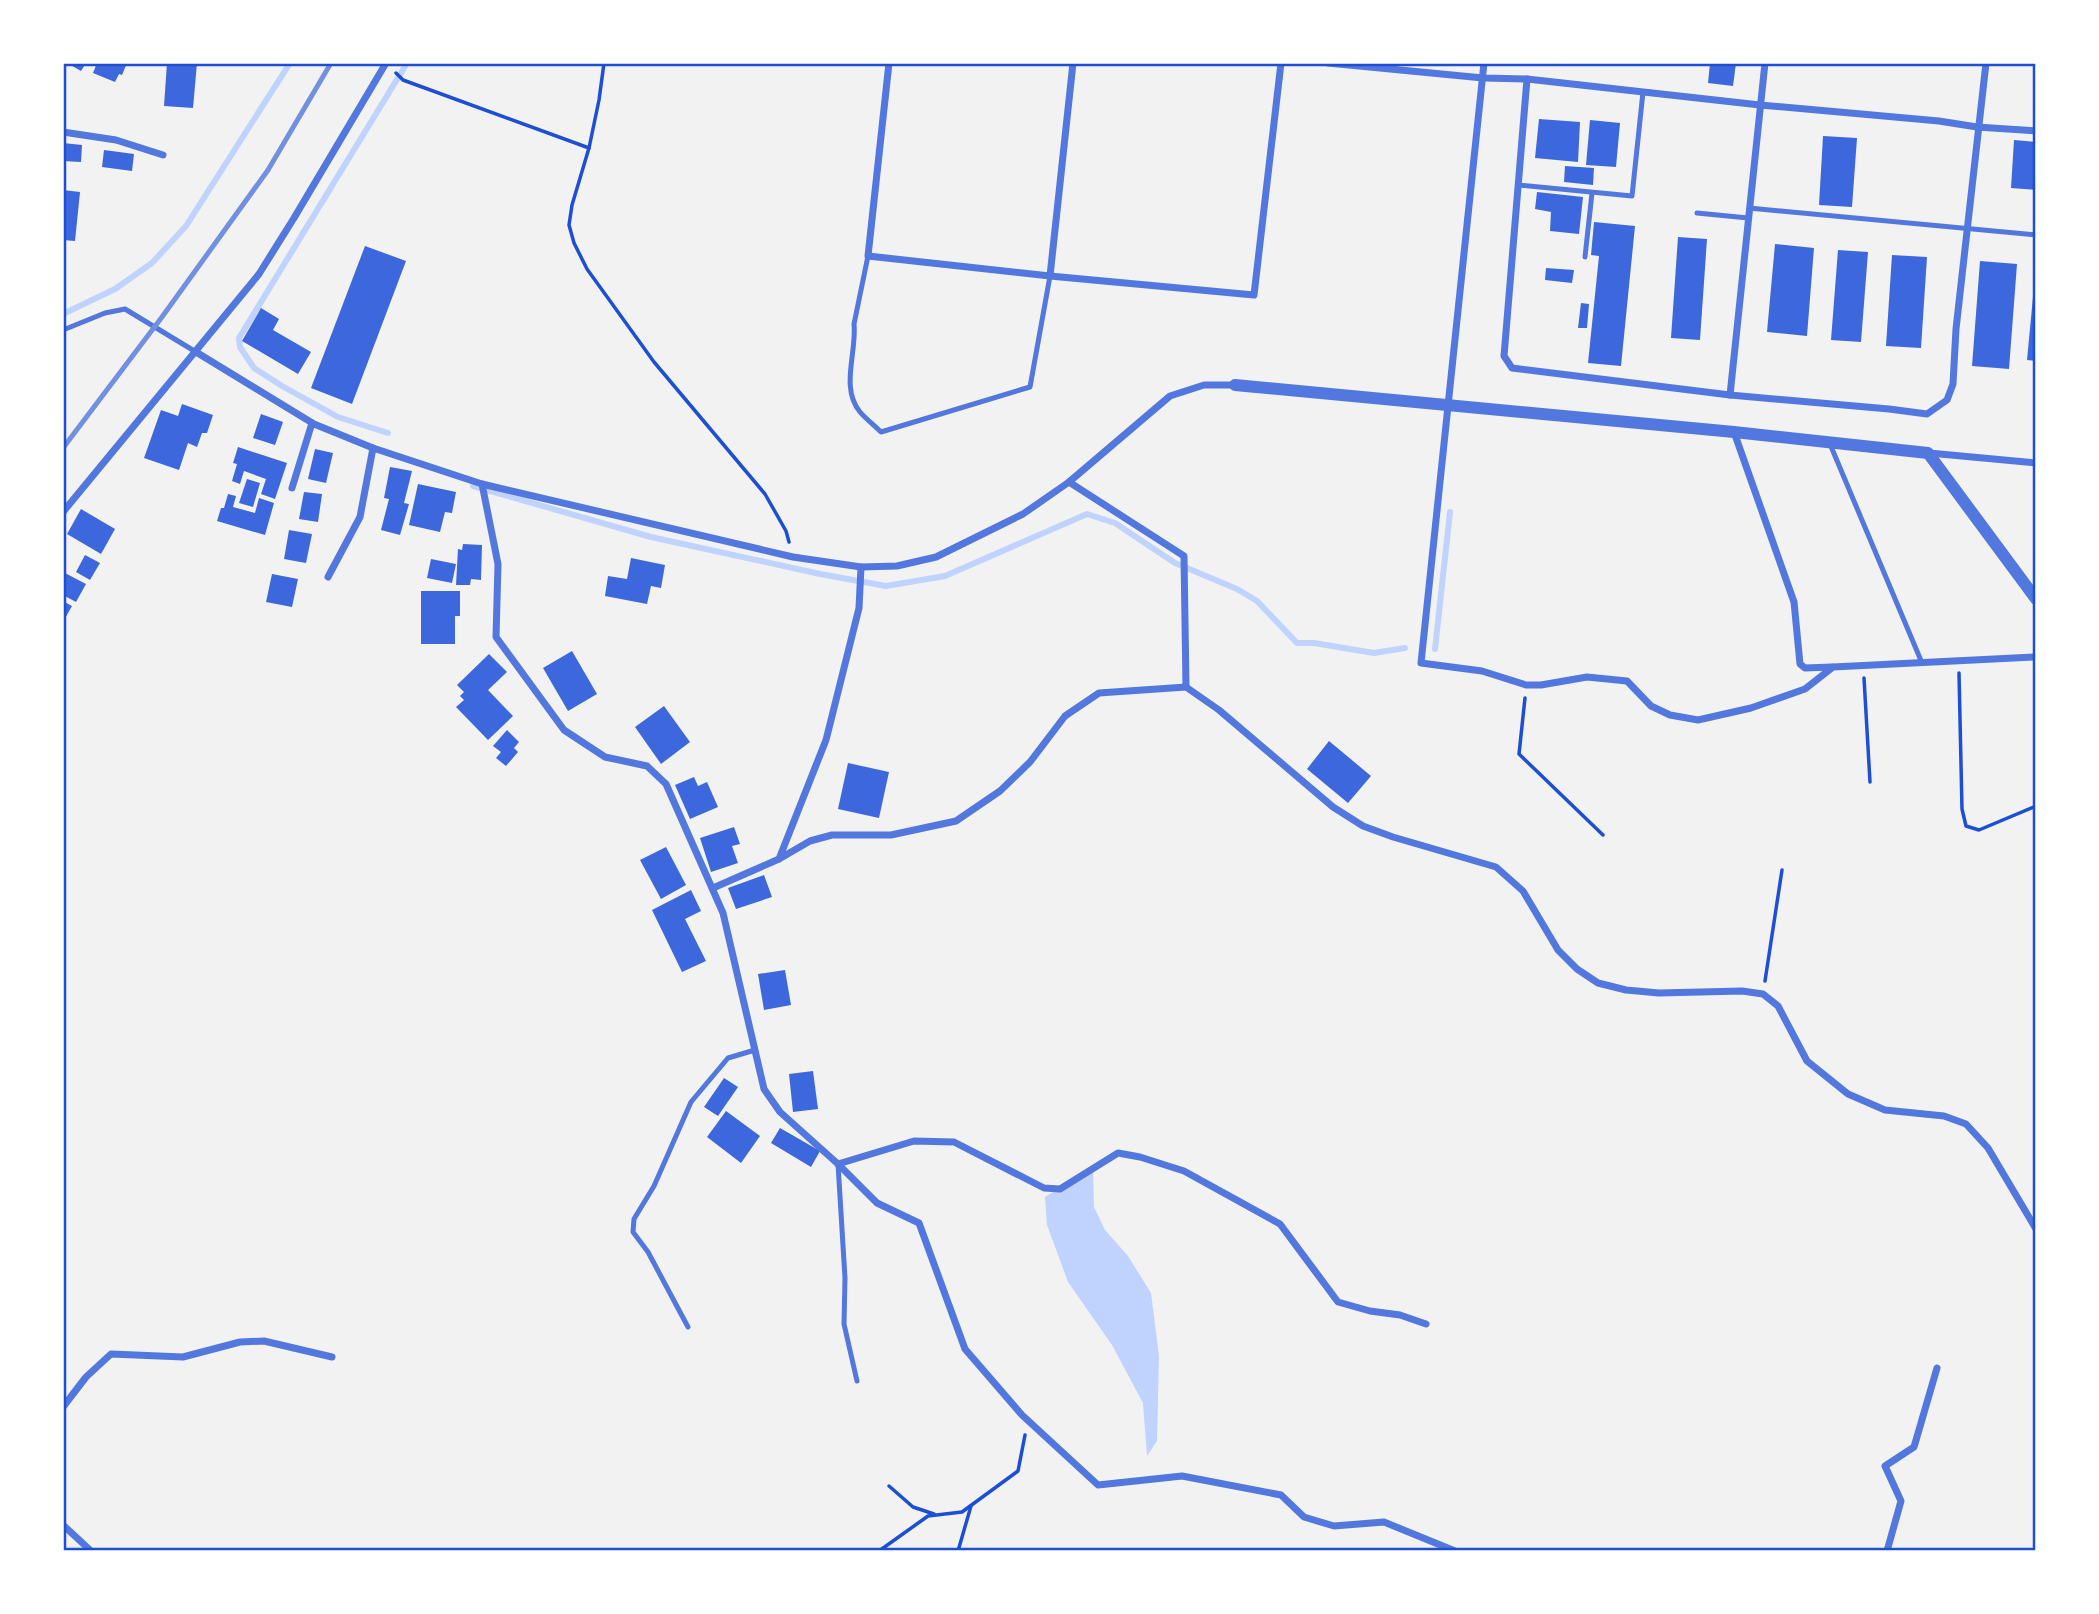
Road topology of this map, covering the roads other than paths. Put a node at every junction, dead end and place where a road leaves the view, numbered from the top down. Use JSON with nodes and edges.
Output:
{"nodes":[{"id":1,"x":386,"y":63,"type":"edge"},
{"id":2,"x":889,"y":63,"type":"edge"},
{"id":3,"x":1073,"y":63,"type":"edge"},
{"id":4,"x":1281,"y":63,"type":"edge"},
{"id":5,"x":1328,"y":63,"type":"edge"},
{"id":6,"x":1485,"y":63,"type":"edge"},
{"id":7,"x":1765,"y":63,"type":"edge"},
{"id":8,"x":1986,"y":63,"type":"edge"},
{"id":9,"x":1483,"y":78,"type":"junction"},
{"id":10,"x":1527,"y":79,"type":"junction"},
{"id":11,"x":1643,"y":92,"type":"junction"},
{"id":12,"x":1760,"y":105,"type":"junction"},
{"id":13,"x":1977,"y":127,"type":"junction"},
{"id":14,"x":2036,"y":131,"type":"edge"},
{"id":15,"x":63,"y":132,"type":"edge"},
{"id":16,"x":163,"y":155,"type":"dead end"},
{"id":17,"x":1518,"y":185,"type":"junction"},
{"id":18,"x":1592,"y":193,"type":"junction"},
{"id":19,"x":1749,"y":208,"type":"junction"},
{"id":20,"x":1698,"y":213,"type":"dead end"},
{"id":21,"x":1748,"y":218,"type":"junction"},
{"id":22,"x":1966,"y":228,"type":"junction"},
{"id":23,"x":2036,"y":235,"type":"edge"},
{"id":24,"x":868,"y":256,"type":"junction"},
{"id":25,"x":1585,"y":257,"type":"dead end"},
{"id":26,"x":1050,"y":276,"type":"junction"},
{"id":27,"x":63,"y":330,"type":"edge"},
{"id":28,"x":196,"y":352,"type":"junction"},
{"id":29,"x":1235,"y":385,"type":"joint"},
{"id":30,"x":1730,"y":395,"type":"junction"},
{"id":31,"x":1449,"y":405,"type":"junction"},
{"id":32,"x":312,"y":424,"type":"junction"},
{"id":33,"x":1734,"y":432,"type":"junction"},
{"id":34,"x":1829,"y":444,"type":"junction"},
{"id":35,"x":373,"y":448,"type":"junction"},
{"id":36,"x":1928,"y":453,"type":"junction"},
{"id":37,"x":2036,"y":463,"type":"edge"},
{"id":38,"x":1069,"y":482,"type":"junction"},
{"id":39,"x":482,"y":485,"type":"junction"},
{"id":40,"x":292,"y":488,"type":"dead end"},
{"id":41,"x":63,"y":512,"type":"edge"},
{"id":42,"x":861,"y":568,"type":"junction"},
{"id":43,"x":328,"y":578,"type":"dead end"},
{"id":44,"x":2036,"y":599,"type":"edge"},
{"id":45,"x":2036,"y":656,"type":"edge"},
{"id":46,"x":1922,"y":663,"type":"junction"},
{"id":47,"x":1833,"y":667,"type":"junction"},
{"id":48,"x":1186,"y":687,"type":"junction"},
{"id":49,"x":779,"y":859,"type":"junction"},
{"id":50,"x":713,"y":888,"type":"junction"},
{"id":51,"x":754,"y":1051,"type":"junction"},
{"id":52,"x":838,"y":1164,"type":"junction"},
{"id":53,"x":2036,"y":1228,"type":"edge"},
{"id":54,"x":1426,"y":1324,"type":"dead end"},
{"id":55,"x":688,"y":1327,"type":"dead end"},
{"id":56,"x":332,"y":1357,"type":"dead end"},
{"id":57,"x":1937,"y":1368,"type":"dead end"},
{"id":58,"x":857,"y":1381,"type":"dead end"},
{"id":59,"x":63,"y":1407,"type":"edge"},
{"id":60,"x":63,"y":1525,"type":"edge"},
{"id":61,"x":91,"y":1551,"type":"edge"},
{"id":62,"x":1455,"y":1551,"type":"edge"},
{"id":63,"x":1886,"y":1551,"type":"edge"}],
"edges":[{"from":1,"to":28,"type":"street"},
{"from":2,"to":24,"type":"street"},
{"from":3,"to":26,"type":"street"},
{"from":4,"to":26,"type":"street"},
{"from":5,"to":9,"type":"street"},
{"from":6,"to":9,"type":"street"},
{"from":7,"to":12,"type":"street"},
{"from":8,"to":13,"type":"street"},
{"from":9,"to":10,"type":"street"},
{"from":9,"to":31,"type":"street"},
{"from":10,"to":11,"type":"street"},
{"from":10,"to":17,"type":"street"},
{"from":11,"to":12,"type":"street"},
{"from":11,"to":18,"type":"lane"},
{"from":12,"to":13,"type":"street"},
{"from":12,"to":19,"type":"street"},
{"from":13,"to":14,"type":"street"},
{"from":13,"to":22,"type":"street"},
{"from":15,"to":16,"type":"street"},
{"from":17,"to":18,"type":"lane"},
{"from":17,"to":30,"type":"street"},
{"from":18,"to":25,"type":"lane"},
{"from":19,"to":21,"type":"street"},
{"from":19,"to":22,"type":"lane"},
{"from":20,"to":21,"type":"lane"},
{"from":21,"to":30,"type":"street"},
{"from":22,"to":23,"type":"lane"},
{"from":22,"to":30,"type":"street"},
{"from":24,"to":26,"type":"street"},
{"from":24,"to":26,"type":"lane"},
{"from":27,"to":28,"type":"lane"},
{"from":28,"to":32,"type":"street"},
{"from":28,"to":41,"type":"street"},
{"from":29,"to":31,"type":"street"},
{"from":29,"to":38,"type":"street"},
{"from":31,"to":33,"type":"street"},
{"from":31,"to":47,"type":"street"},
{"from":32,"to":35,"type":"street"},
{"from":32,"to":40,"type":"street"},
{"from":33,"to":34,"type":"street"},
{"from":33,"to":47,"type":"street"},
{"from":34,"to":36,"type":"street"},
{"from":34,"to":46,"type":"lane"},
{"from":35,"to":39,"type":"street"},
{"from":35,"to":43,"type":"street"},
{"from":36,"to":37,"type":"street"},
{"from":36,"to":44,"type":"street"},
{"from":38,"to":42,"type":"street"},
{"from":38,"to":48,"type":"street"},
{"from":39,"to":42,"type":"street"},
{"from":39,"to":50,"type":"street"},
{"from":42,"to":49,"type":"street"},
{"from":45,"to":46,"type":"street"},
{"from":46,"to":47,"type":"street"},
{"from":48,"to":49,"type":"street"},
{"from":48,"to":53,"type":"street"},
{"from":49,"to":50,"type":"street"},
{"from":50,"to":51,"type":"street"},
{"from":51,"to":52,"type":"street"},
{"from":51,"to":55,"type":"lane"},
{"from":52,"to":54,"type":"street"},
{"from":52,"to":58,"type":"lane"},
{"from":52,"to":62,"type":"street"},
{"from":56,"to":59,"type":"street"},
{"from":57,"to":63,"type":"street"},
{"from":60,"to":61,"type":"street"}]}
